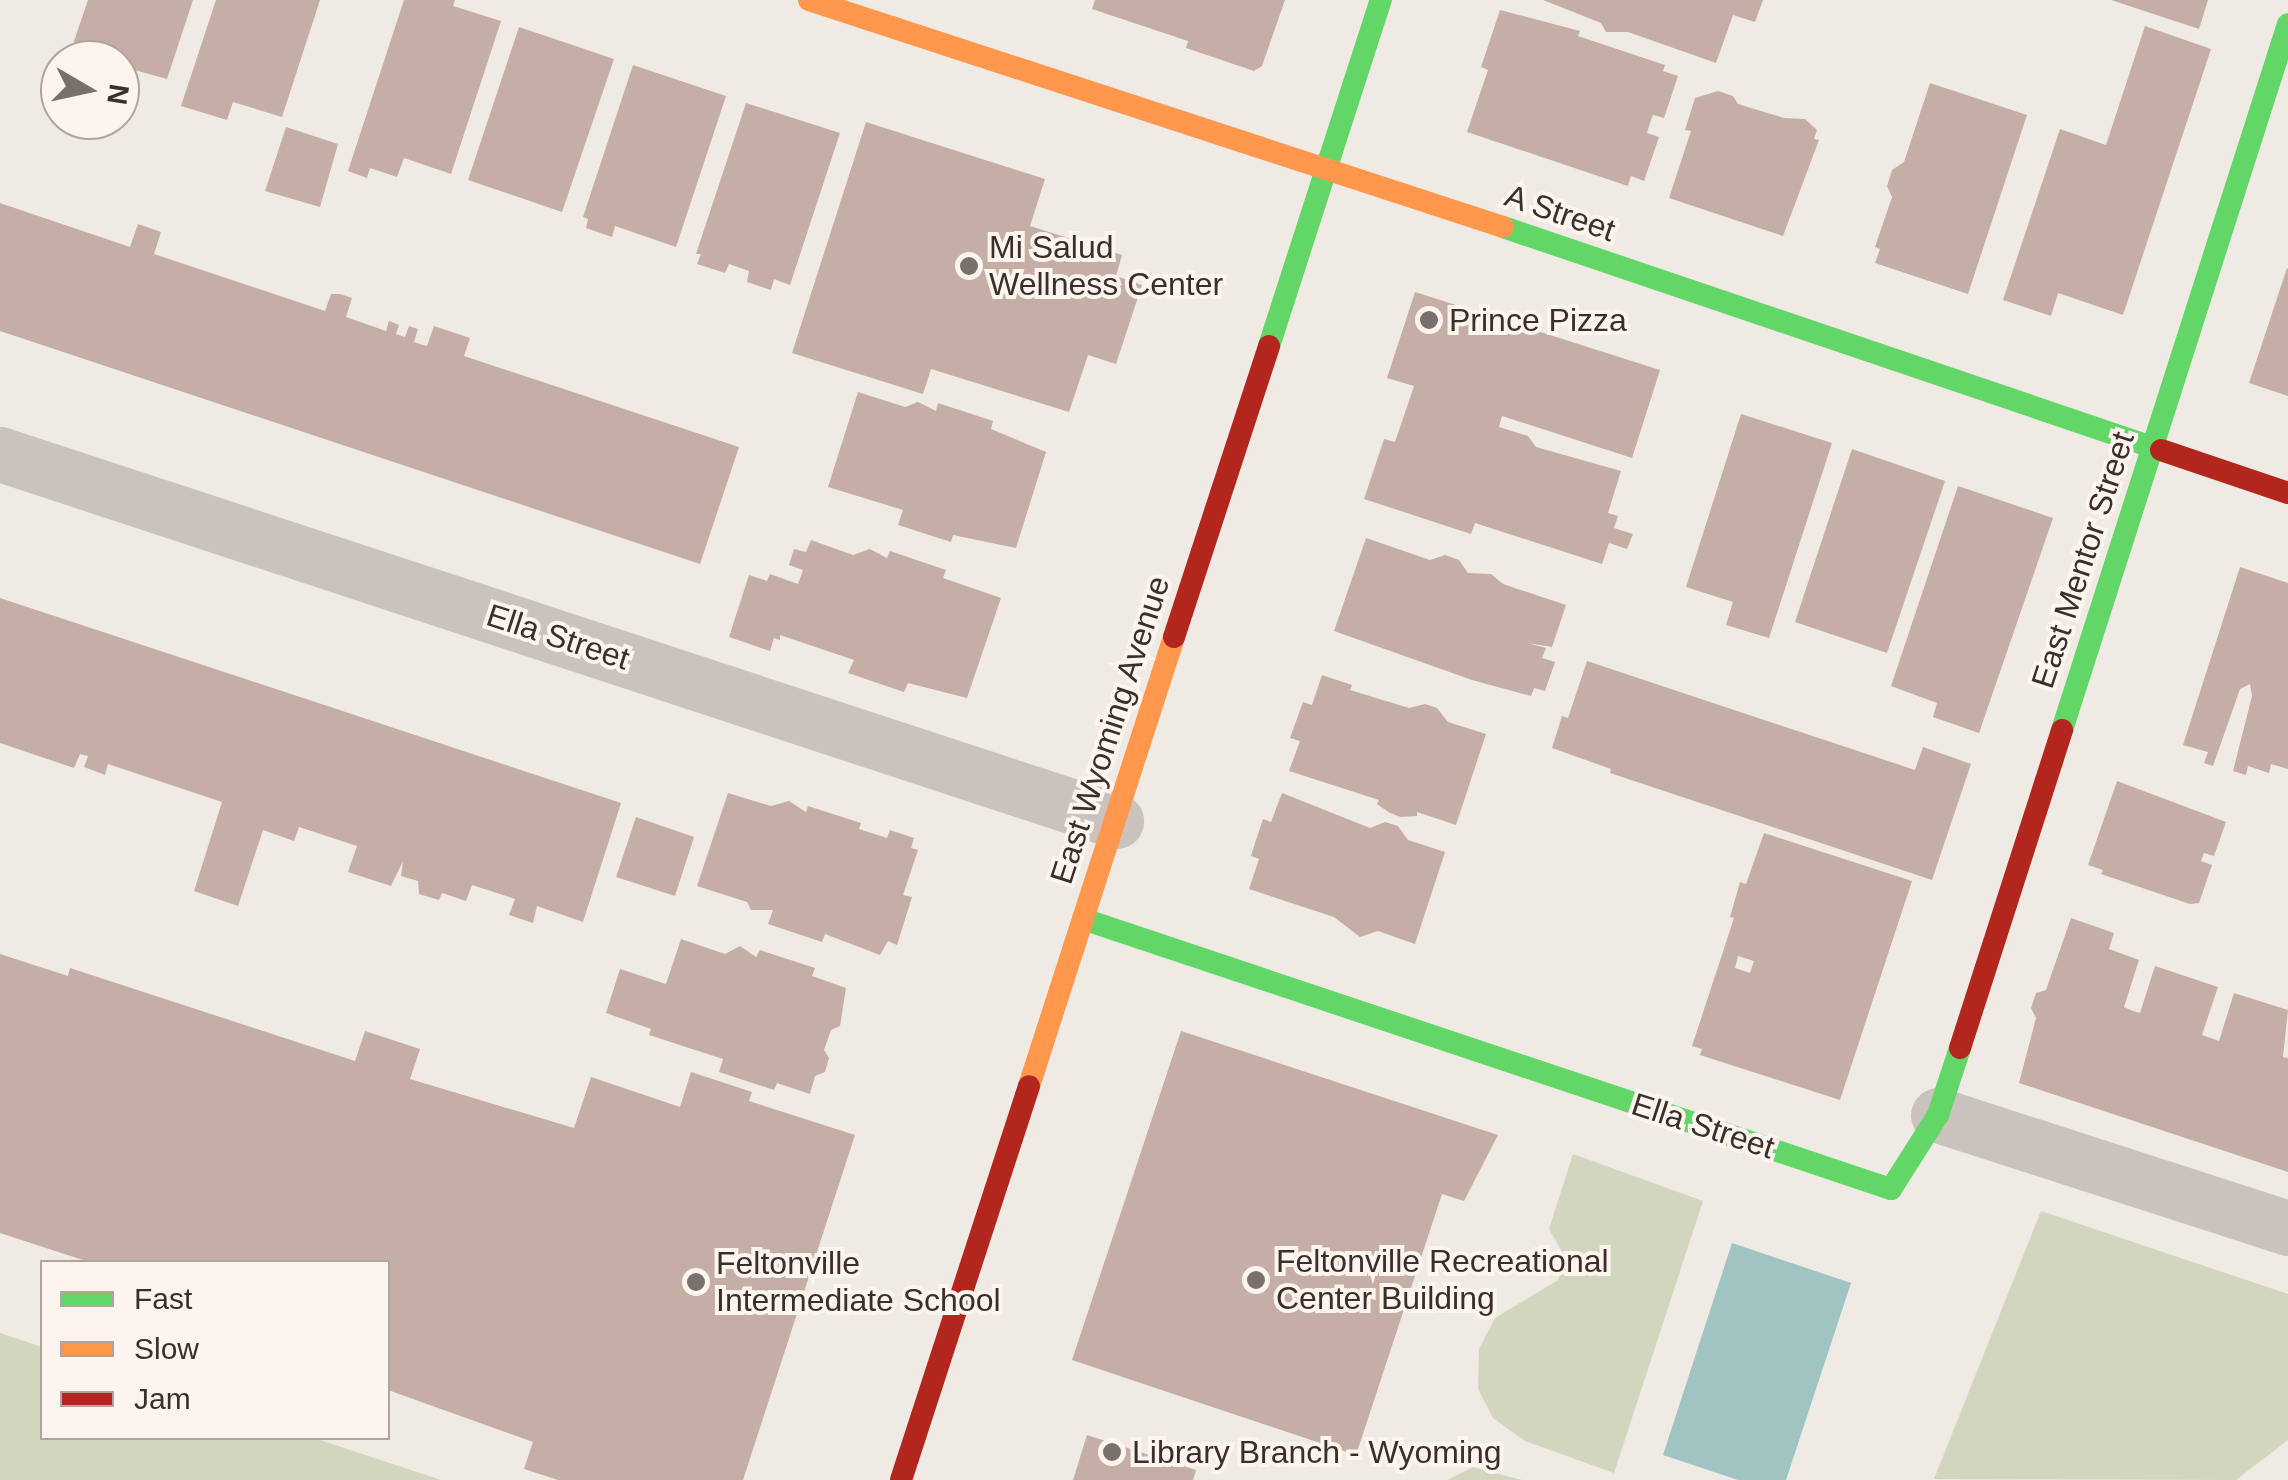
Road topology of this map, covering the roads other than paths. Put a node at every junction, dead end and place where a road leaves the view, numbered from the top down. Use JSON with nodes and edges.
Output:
{"nodes":[{"id":1,"x":810,"y":0,"type":"edge"},
{"id":2,"x":1381,"y":0,"type":"edge"},
{"id":3,"x":2288,"y":24,"type":"edge"},
{"id":4,"x":1326,"y":167,"type":"junction"},
{"id":5,"x":2152,"y":450,"type":"junction"},
{"id":6,"x":0,"y":454,"type":"edge"},
{"id":7,"x":2288,"y":493,"type":"edge"},
{"id":8,"x":1116,"y":821,"type":"junction"},
{"id":9,"x":1082,"y":919,"type":"junction"},
{"id":10,"x":1938,"y":1115,"type":"junction"},
{"id":11,"x":2288,"y":1228,"type":"edge"},
{"id":12,"x":901,"y":1480,"type":"edge"}],
"edges":[{"from":1,"to":4,"type":"street","name":"A Street"},
{"from":2,"to":4,"type":"street","name":"East Wyoming Avenue"},
{"from":3,"to":5,"type":"street","name":"East Mentor Street"},
{"from":4,"to":5,"type":"street","name":"A Street"},
{"from":4,"to":8,"type":"street","name":"East Wyoming Avenue"},
{"from":5,"to":7,"type":"street","name":"A Street"},
{"from":5,"to":10,"type":"street","name":"East Mentor Street"},
{"from":6,"to":8,"type":"street","name":"Ella Street"},
{"from":8,"to":9,"type":"street","name":"East Wyoming Avenue"},
{"from":9,"to":10,"type":"street","name":"Ella Street"},
{"from":9,"to":12,"type":"street","name":"East Wyoming Avenue"},
{"from":10,"to":11,"type":"street"}]}
